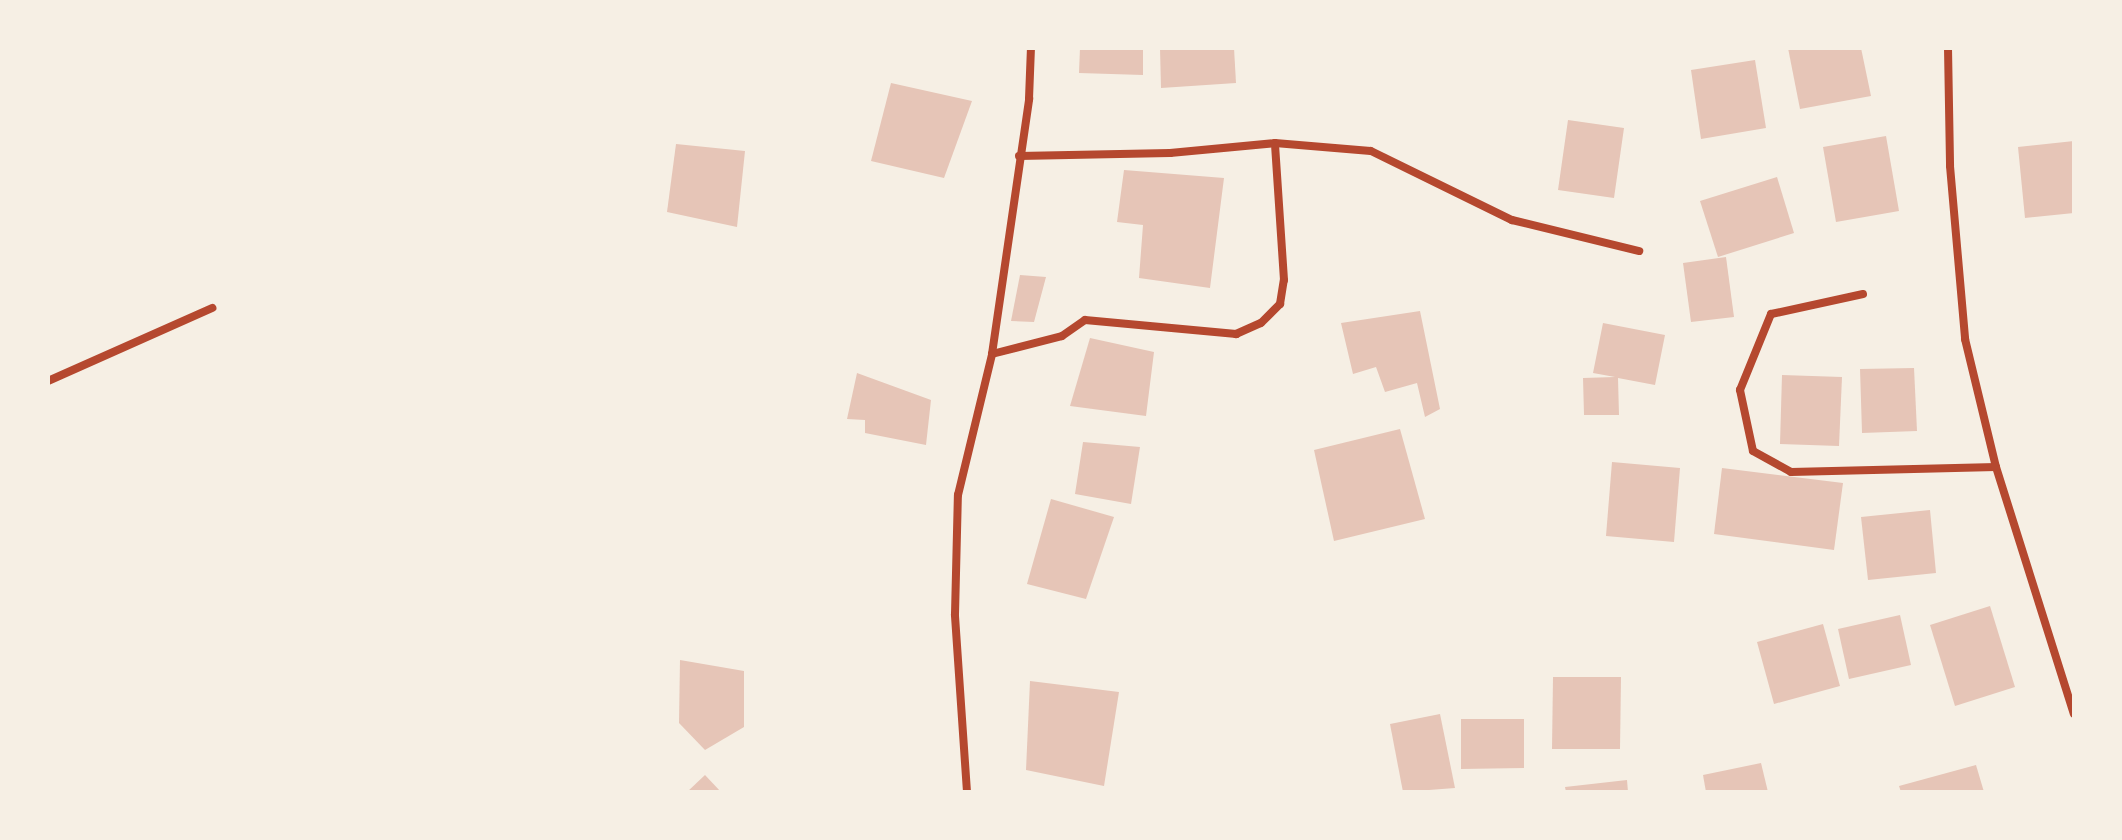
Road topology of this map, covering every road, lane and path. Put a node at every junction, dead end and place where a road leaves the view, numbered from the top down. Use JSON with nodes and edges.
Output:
{"nodes":[{"id":1,"x":1031,"y":48,"type":"edge"},
{"id":2,"x":1948,"y":48,"type":"edge"},
{"id":3,"x":1275,"y":143,"type":"junction"},
{"id":4,"x":1019,"y":156,"type":"junction"},
{"id":5,"x":1639,"y":251,"type":"dead end"},
{"id":6,"x":1863,"y":294,"type":"dead end"},
{"id":7,"x":212,"y":308,"type":"dead end"},
{"id":8,"x":992,"y":354,"type":"junction"},
{"id":9,"x":48,"y":381,"type":"edge"},
{"id":10,"x":1996,"y":467,"type":"junction"},
{"id":11,"x":2074,"y":714,"type":"edge"},
{"id":12,"x":967,"y":792,"type":"edge"}],
"edges":[{"from":1,"to":4,"type":"street"},
{"from":2,"to":10,"type":"street"},
{"from":3,"to":4,"type":"street"},
{"from":3,"to":5,"type":"street"},
{"from":3,"to":8,"type":"street"},
{"from":4,"to":8,"type":"street"},
{"from":6,"to":10,"type":"street"},
{"from":7,"to":9,"type":"street"},
{"from":8,"to":12,"type":"street"},
{"from":10,"to":11,"type":"street"}]}
